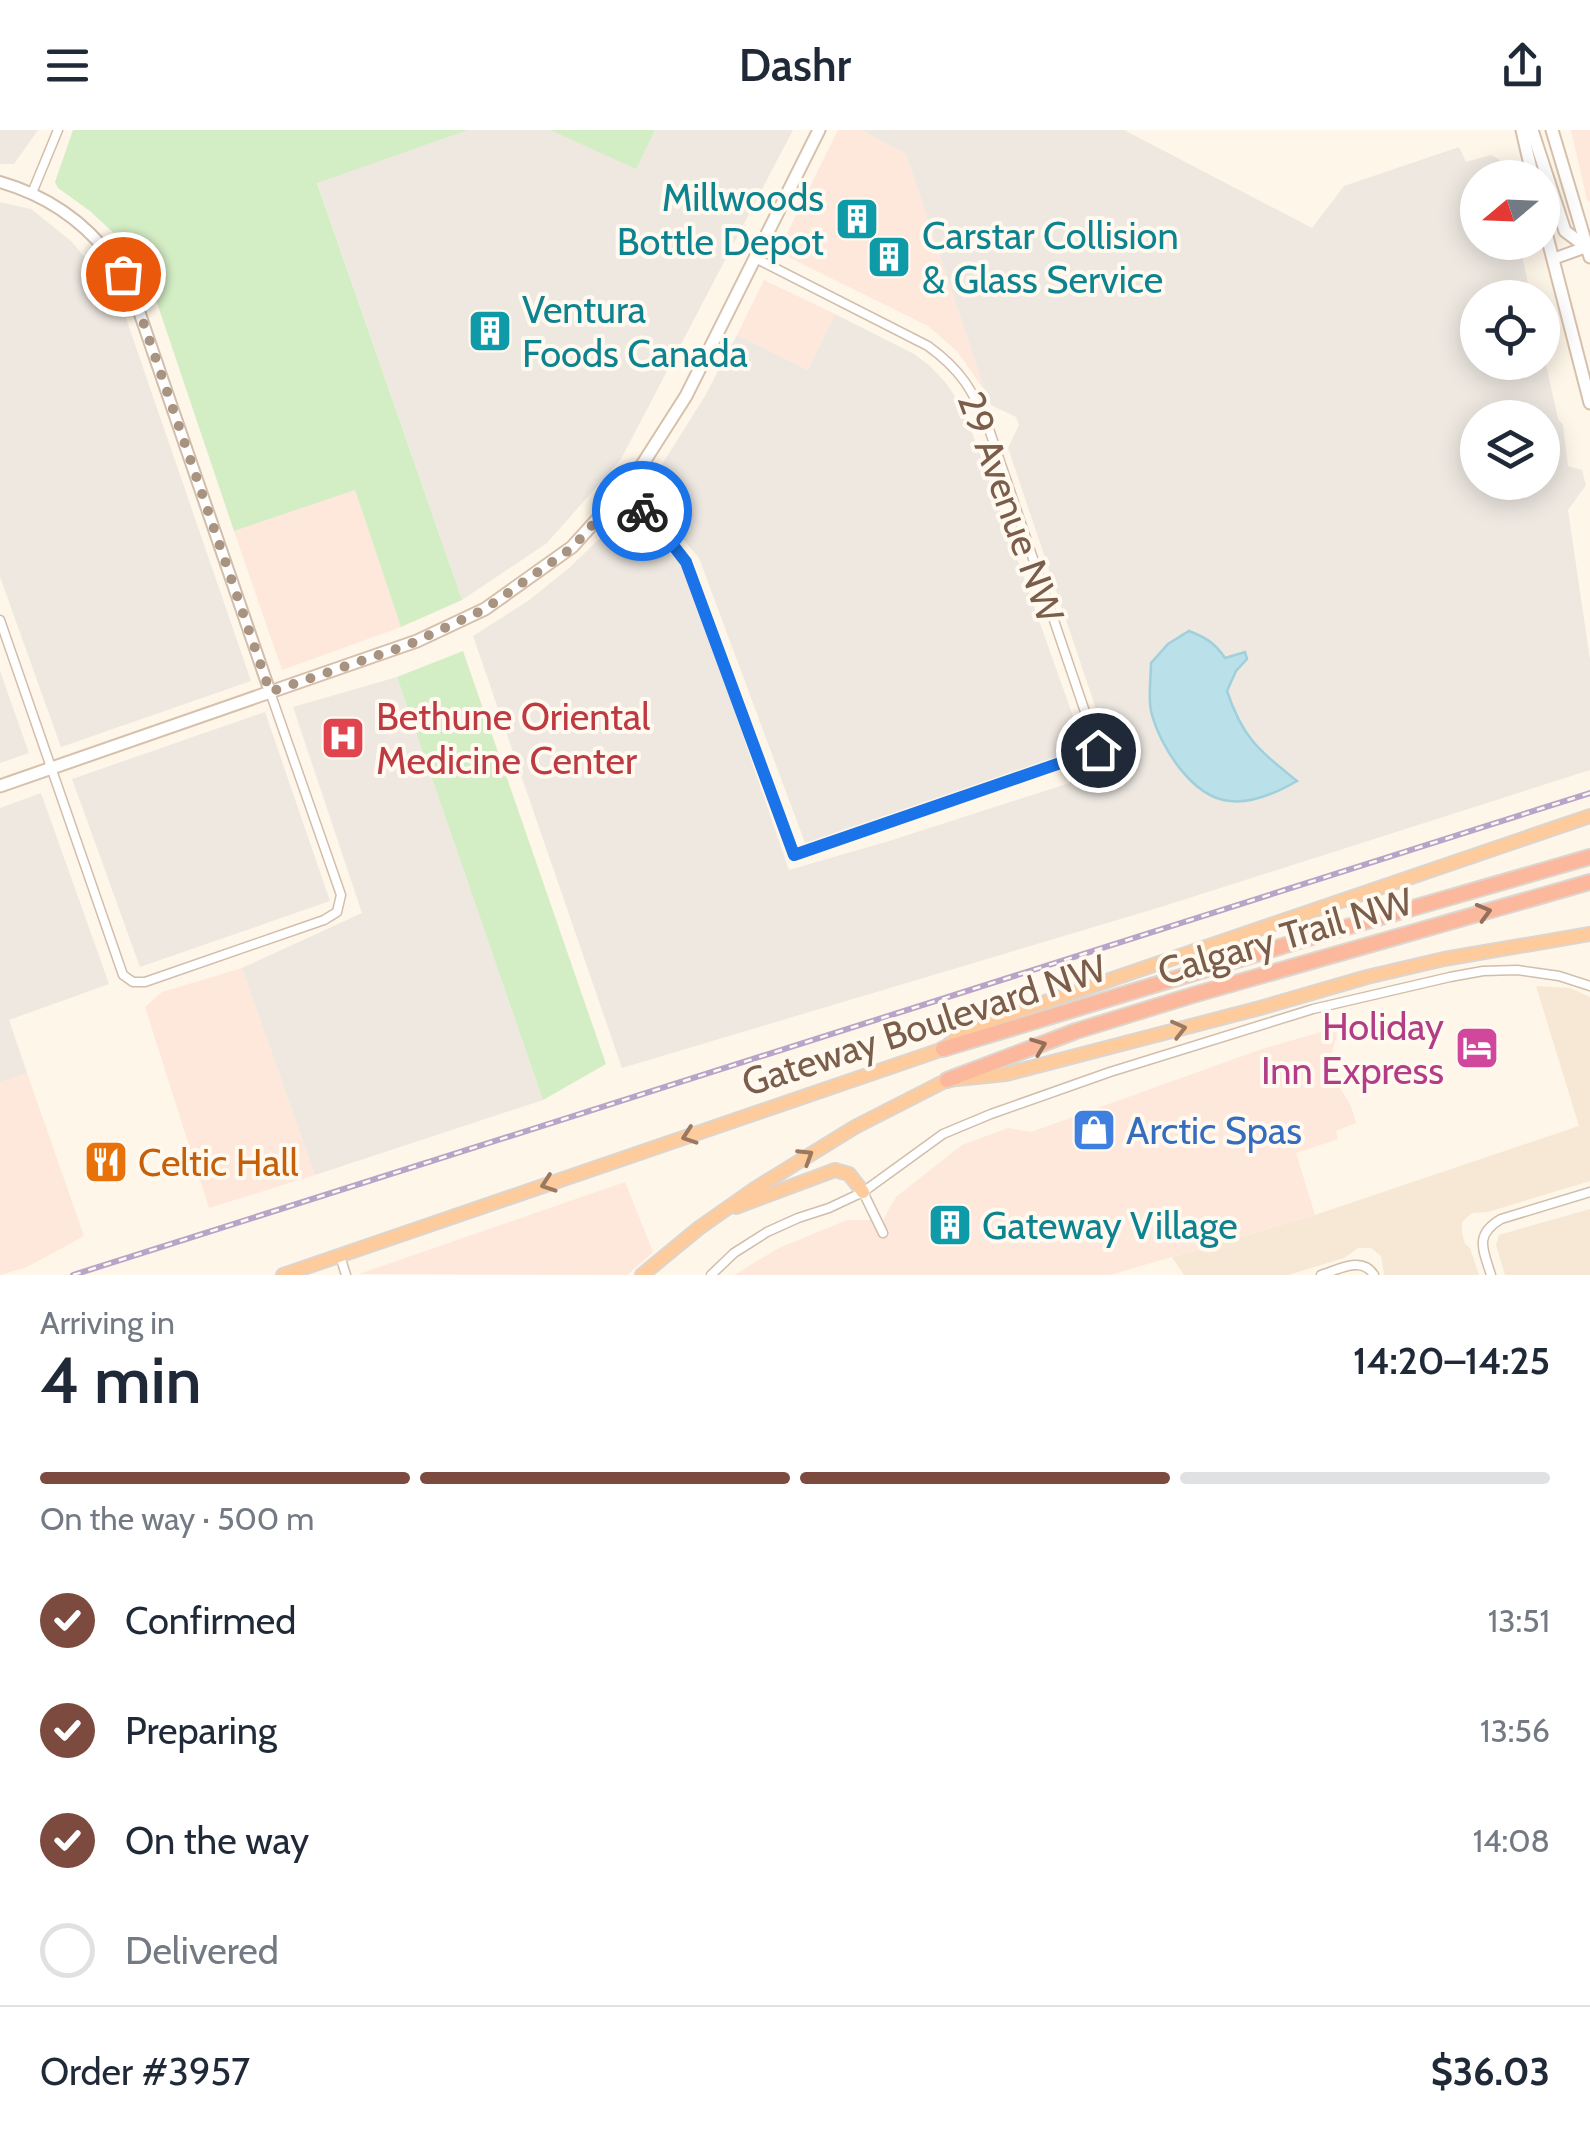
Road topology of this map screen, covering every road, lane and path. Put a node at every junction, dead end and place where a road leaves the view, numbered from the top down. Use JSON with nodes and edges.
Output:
{"nodes":[{"id":1,"x":58,"y":130,"type":"edge"},
{"id":2,"x":819,"y":130,"type":"edge"},
{"id":3,"x":1522,"y":130,"type":"edge"},
{"id":4,"x":1532,"y":130,"type":"edge"},
{"id":5,"x":1552,"y":130,"type":"edge"},
{"id":6,"x":1529,"y":160,"type":"edge"},
{"id":7,"x":0,"y":182,"type":"edge"},
{"id":8,"x":32,"y":192,"type":"junction"},
{"id":9,"x":1585,"y":224,"type":"edge"},
{"id":10,"x":1565,"y":231,"type":"junction"},
{"id":11,"x":1560,"y":233,"type":"edge"},
{"id":12,"x":1589,"y":250,"type":"edge"},
{"id":13,"x":1560,"y":257,"type":"edge"},
{"id":14,"x":756,"y":259,"type":"junction"},
{"id":15,"x":1553,"y":260,"type":"edge"},
{"id":16,"x":1590,"y":403,"type":"edge"},
{"id":17,"x":621,"y":493,"type":"junction"},
{"id":18,"x":0,"y":620,"type":"edge"},
{"id":19,"x":270,"y":692,"type":"junction"},
{"id":20,"x":52,"y":768,"type":"junction"},
{"id":21,"x":0,"y":786,"type":"edge"},
{"id":22,"x":1590,"y":816,"type":"edge"},
{"id":23,"x":1590,"y":857,"type":"edge"},
{"id":24,"x":1590,"y":882,"type":"edge"},
{"id":25,"x":1590,"y":934,"type":"edge"},
{"id":26,"x":1590,"y":986,"type":"edge"},
{"id":27,"x":943,"y":1049,"type":"junction"},
{"id":28,"x":947,"y":1080,"type":"junction"},
{"id":29,"x":864,"y":1192,"type":"junction"},
{"id":30,"x":1590,"y":1192,"type":"edge"},
{"id":31,"x":719,"y":1213,"type":"junction"},
{"id":32,"x":883,"y":1233,"type":"dead end"},
{"id":33,"x":340,"y":1256,"type":"junction"},
{"id":34,"x":283,"y":1275,"type":"edge"},
{"id":35,"x":346,"y":1275,"type":"edge"},
{"id":36,"x":642,"y":1275,"type":"edge"},
{"id":37,"x":711,"y":1275,"type":"edge"},
{"id":38,"x":1322,"y":1275,"type":"edge"},
{"id":39,"x":1374,"y":1275,"type":"edge"},
{"id":40,"x":1491,"y":1275,"type":"edge"}],
"edges":[{"from":1,"to":8,"type":"street"},
{"from":2,"to":14,"type":"main road"},
{"from":3,"to":6,"type":"main road"},
{"from":4,"to":10,"type":"main road"},
{"from":5,"to":9,"type":"main road"},
{"from":7,"to":8,"type":"street"},
{"from":8,"to":19,"type":"street"},
{"from":9,"to":10,"type":"street"},
{"from":9,"to":12,"type":"main road"},
{"from":10,"to":11,"type":"street"},
{"from":10,"to":12,"type":"main road"},
{"from":12,"to":13,"type":"street"},
{"from":14,"to":17,"type":"main road"},
{"from":14,"to":17,"type":"street","name":"29 Avenue NW"},
{"from":15,"to":16,"type":"main road"},
{"from":17,"to":19,"type":"main road"},
{"from":18,"to":20,"type":"street"},
{"from":19,"to":20,"type":"main road"},
{"from":19,"to":20,"type":"street"},
{"from":20,"to":21,"type":"main road"},
{"from":22,"to":27,"type":"highway"},
{"from":23,"to":27,"type":"highway","name":"Gateway Boulevard NW"},
{"from":28,"to":24,"type":"highway","name":"Calgary Trail NW","one_way":true},
{"from":28,"to":25,"type":"highway","one_way":true},
{"from":26,"to":29,"type":"street","name":"Calgary Trail NW"},
{"from":27,"to":33,"type":"highway","name":"Gateway Boulevard NW","one_way":true},
{"from":31,"to":28,"type":"highway","name":"Calgary Trail NW","one_way":true},
{"from":29,"to":31,"type":"highway"},
{"from":29,"to":32,"type":"street"},
{"from":29,"to":37,"type":"street","name":"Calgary Trail NW"},
{"from":30,"to":40,"type":"street"},
{"from":31,"to":36,"type":"highway","name":"Calgary Trail NW"},
{"from":33,"to":34,"type":"highway","name":"Gateway Boulevard NW"},
{"from":33,"to":35,"type":"street"},
{"from":38,"to":39,"type":"street"}]}
